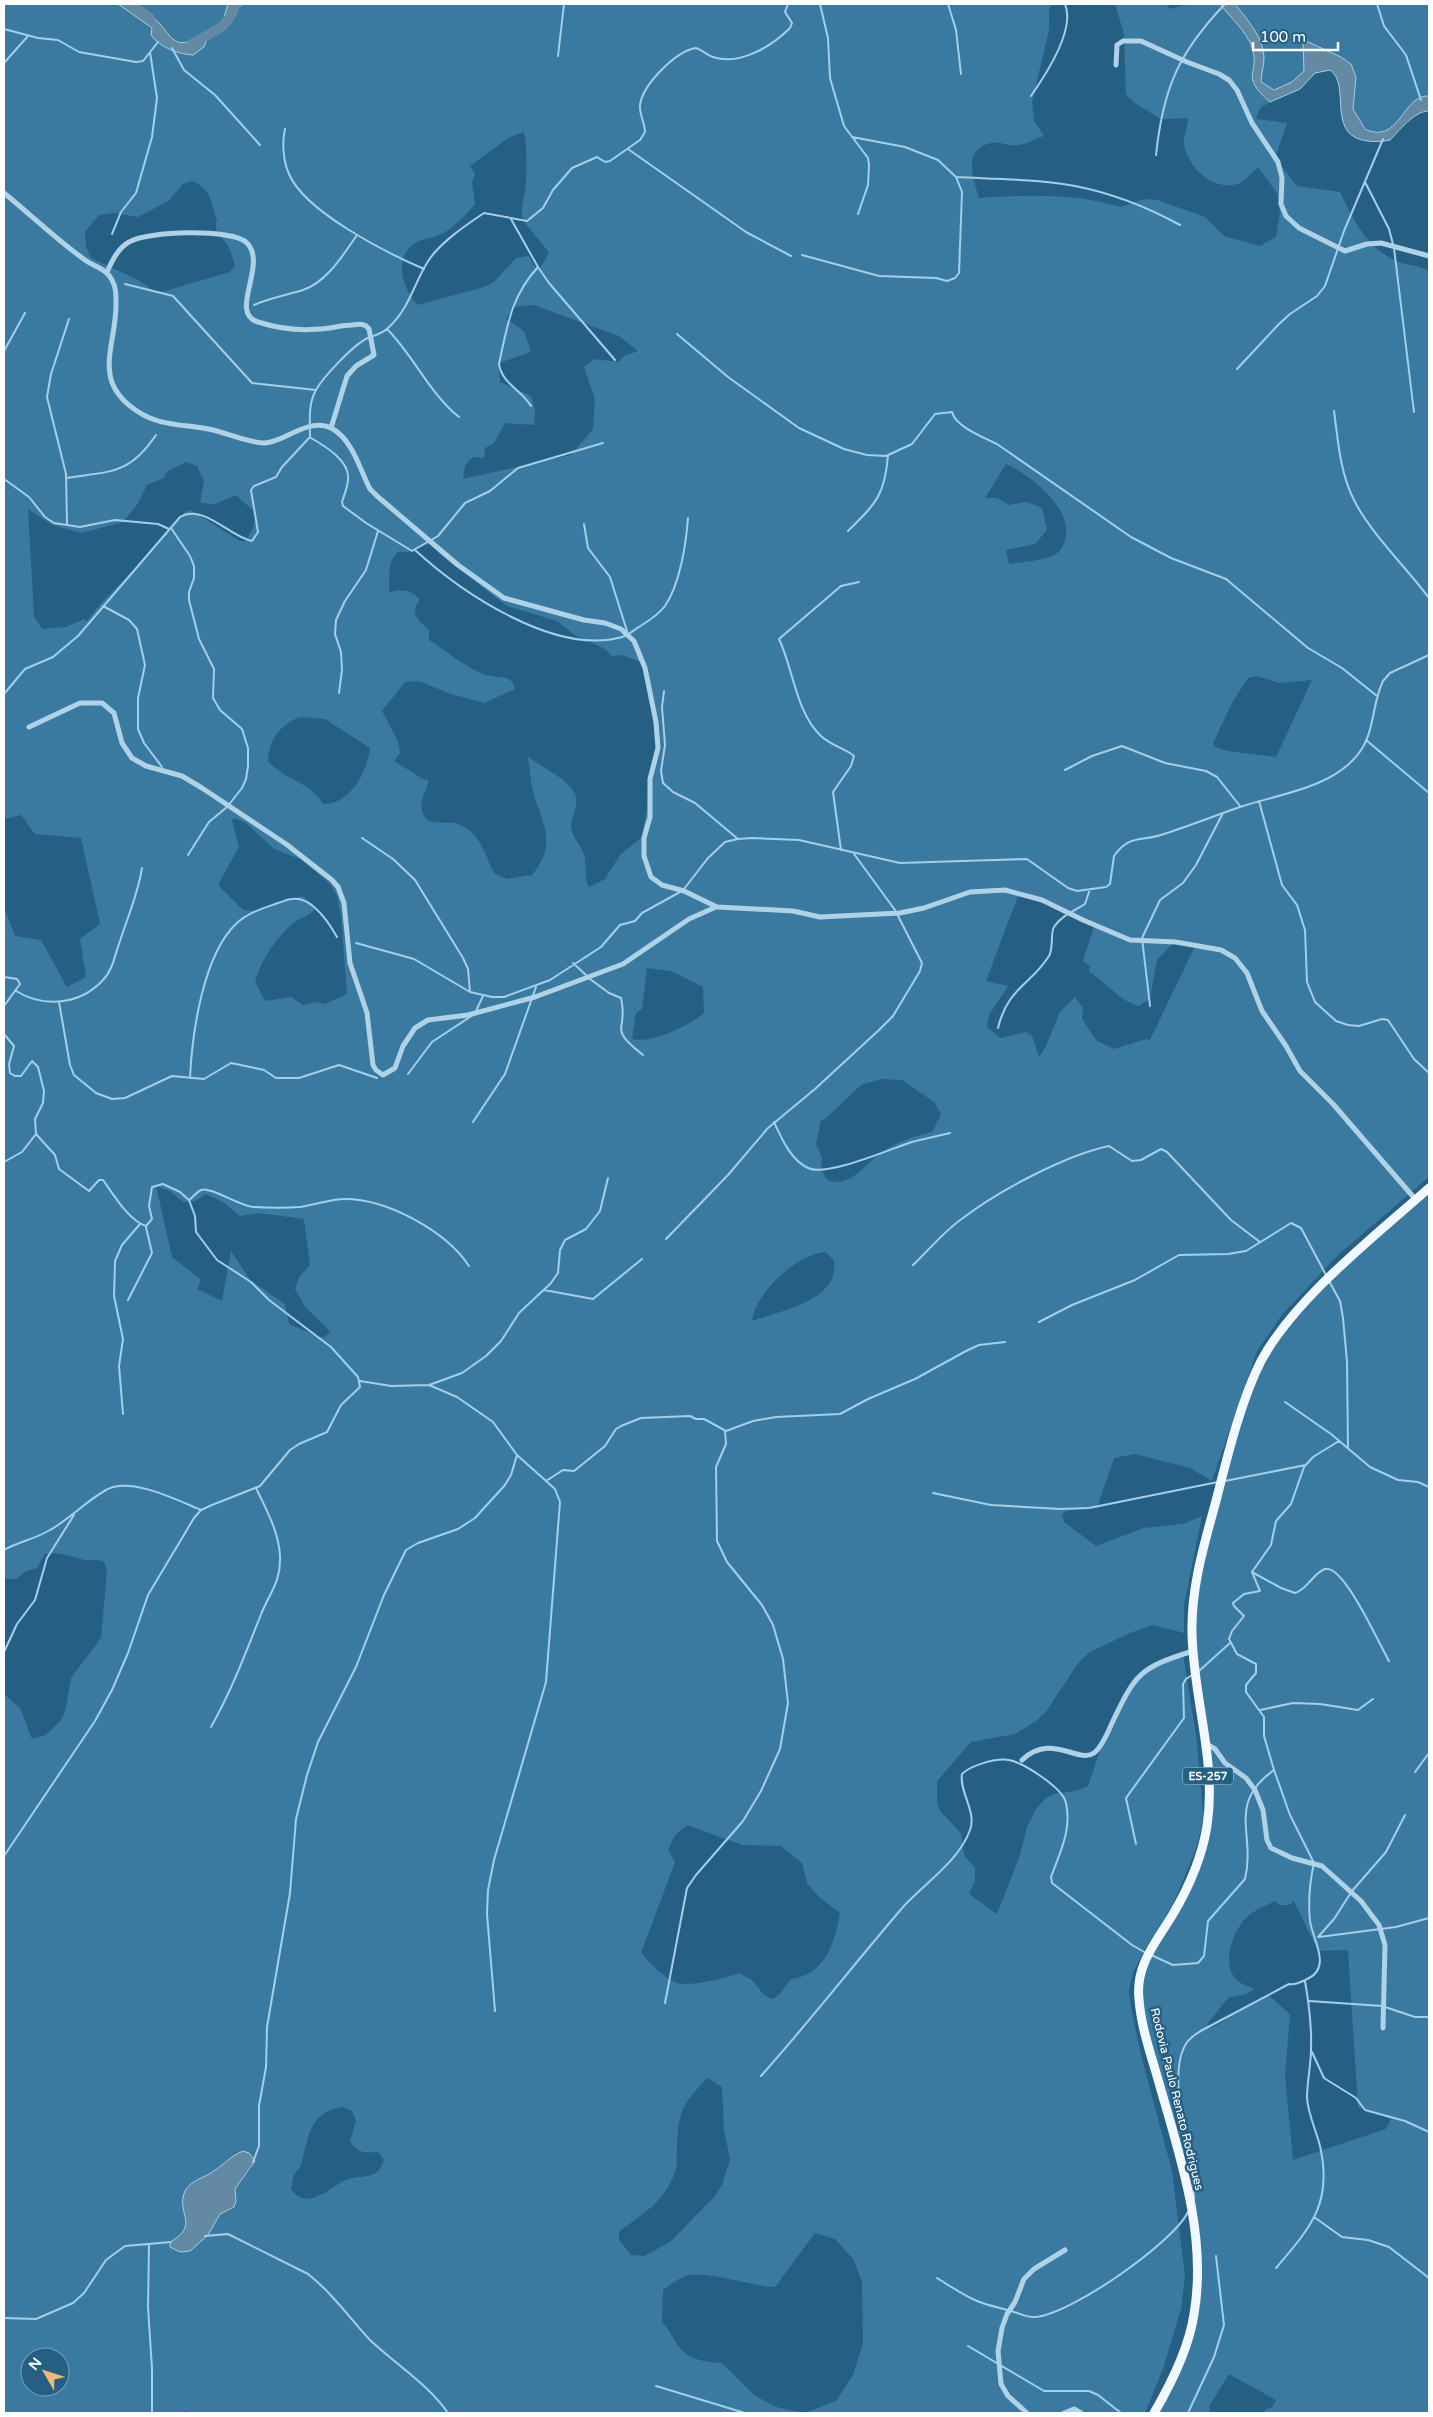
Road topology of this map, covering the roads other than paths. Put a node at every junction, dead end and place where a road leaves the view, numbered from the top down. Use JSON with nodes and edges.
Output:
{"nodes":[{"id":1,"x":1116,"y":65,"type":"dead end"},
{"id":2,"x":4,"y":193,"type":"edge"},
{"id":3,"x":1429,"y":256,"type":"edge"},
{"id":4,"x":107,"y":272,"type":"junction"},
{"id":5,"x":331,"y":428,"type":"junction"},
{"id":6,"x":29,"y":726,"type":"dead end"},
{"id":7,"x":717,"y":907,"type":"junction"},
{"id":8,"x":1429,"y":1188,"type":"edge"},
{"id":9,"x":1416,"y":1200,"type":"junction"},
{"id":10,"x":1193,"y":1651,"type":"junction"},
{"id":11,"x":1205,"y":1743,"type":"junction"},
{"id":12,"x":1022,"y":1760,"type":"dead end"},
{"id":13,"x":1382,"y":2028,"type":"dead end"},
{"id":14,"x":1065,"y":2250,"type":"dead end"},
{"id":15,"x":1027,"y":2413,"type":"edge"},
{"id":16,"x":1064,"y":2413,"type":"edge"},
{"id":17,"x":1081,"y":2413,"type":"edge"},
{"id":18,"x":1154,"y":2413,"type":"edge"}],
"edges":[{"from":1,"to":3,"type":"street"},
{"from":2,"to":4,"type":"street"},
{"from":4,"to":5,"type":"street"},
{"from":4,"to":5,"type":"street"},
{"from":5,"to":7,"type":"street"},
{"from":6,"to":7,"type":"street"},
{"from":7,"to":9,"type":"street"},
{"from":8,"to":9,"type":"main road","name":"Rodovia Paulo Renato Rodrigues","number":"ES-257"},
{"from":9,"to":10,"type":"main road","name":"Rodovia Paulo Renato Rodrigues","number":"ES-257"},
{"from":10,"to":11,"type":"main road","name":"Rodovia Paulo Renato Rodrigues","number":"ES-257"},
{"from":10,"to":12,"type":"street"},
{"from":11,"to":13,"type":"street"},
{"from":11,"to":18,"type":"main road","name":"Rodovia Paulo Renato Rodrigues","number":"ES-257"},
{"from":14,"to":15,"type":"street"},
{"from":16,"to":17,"type":"street"}]}
